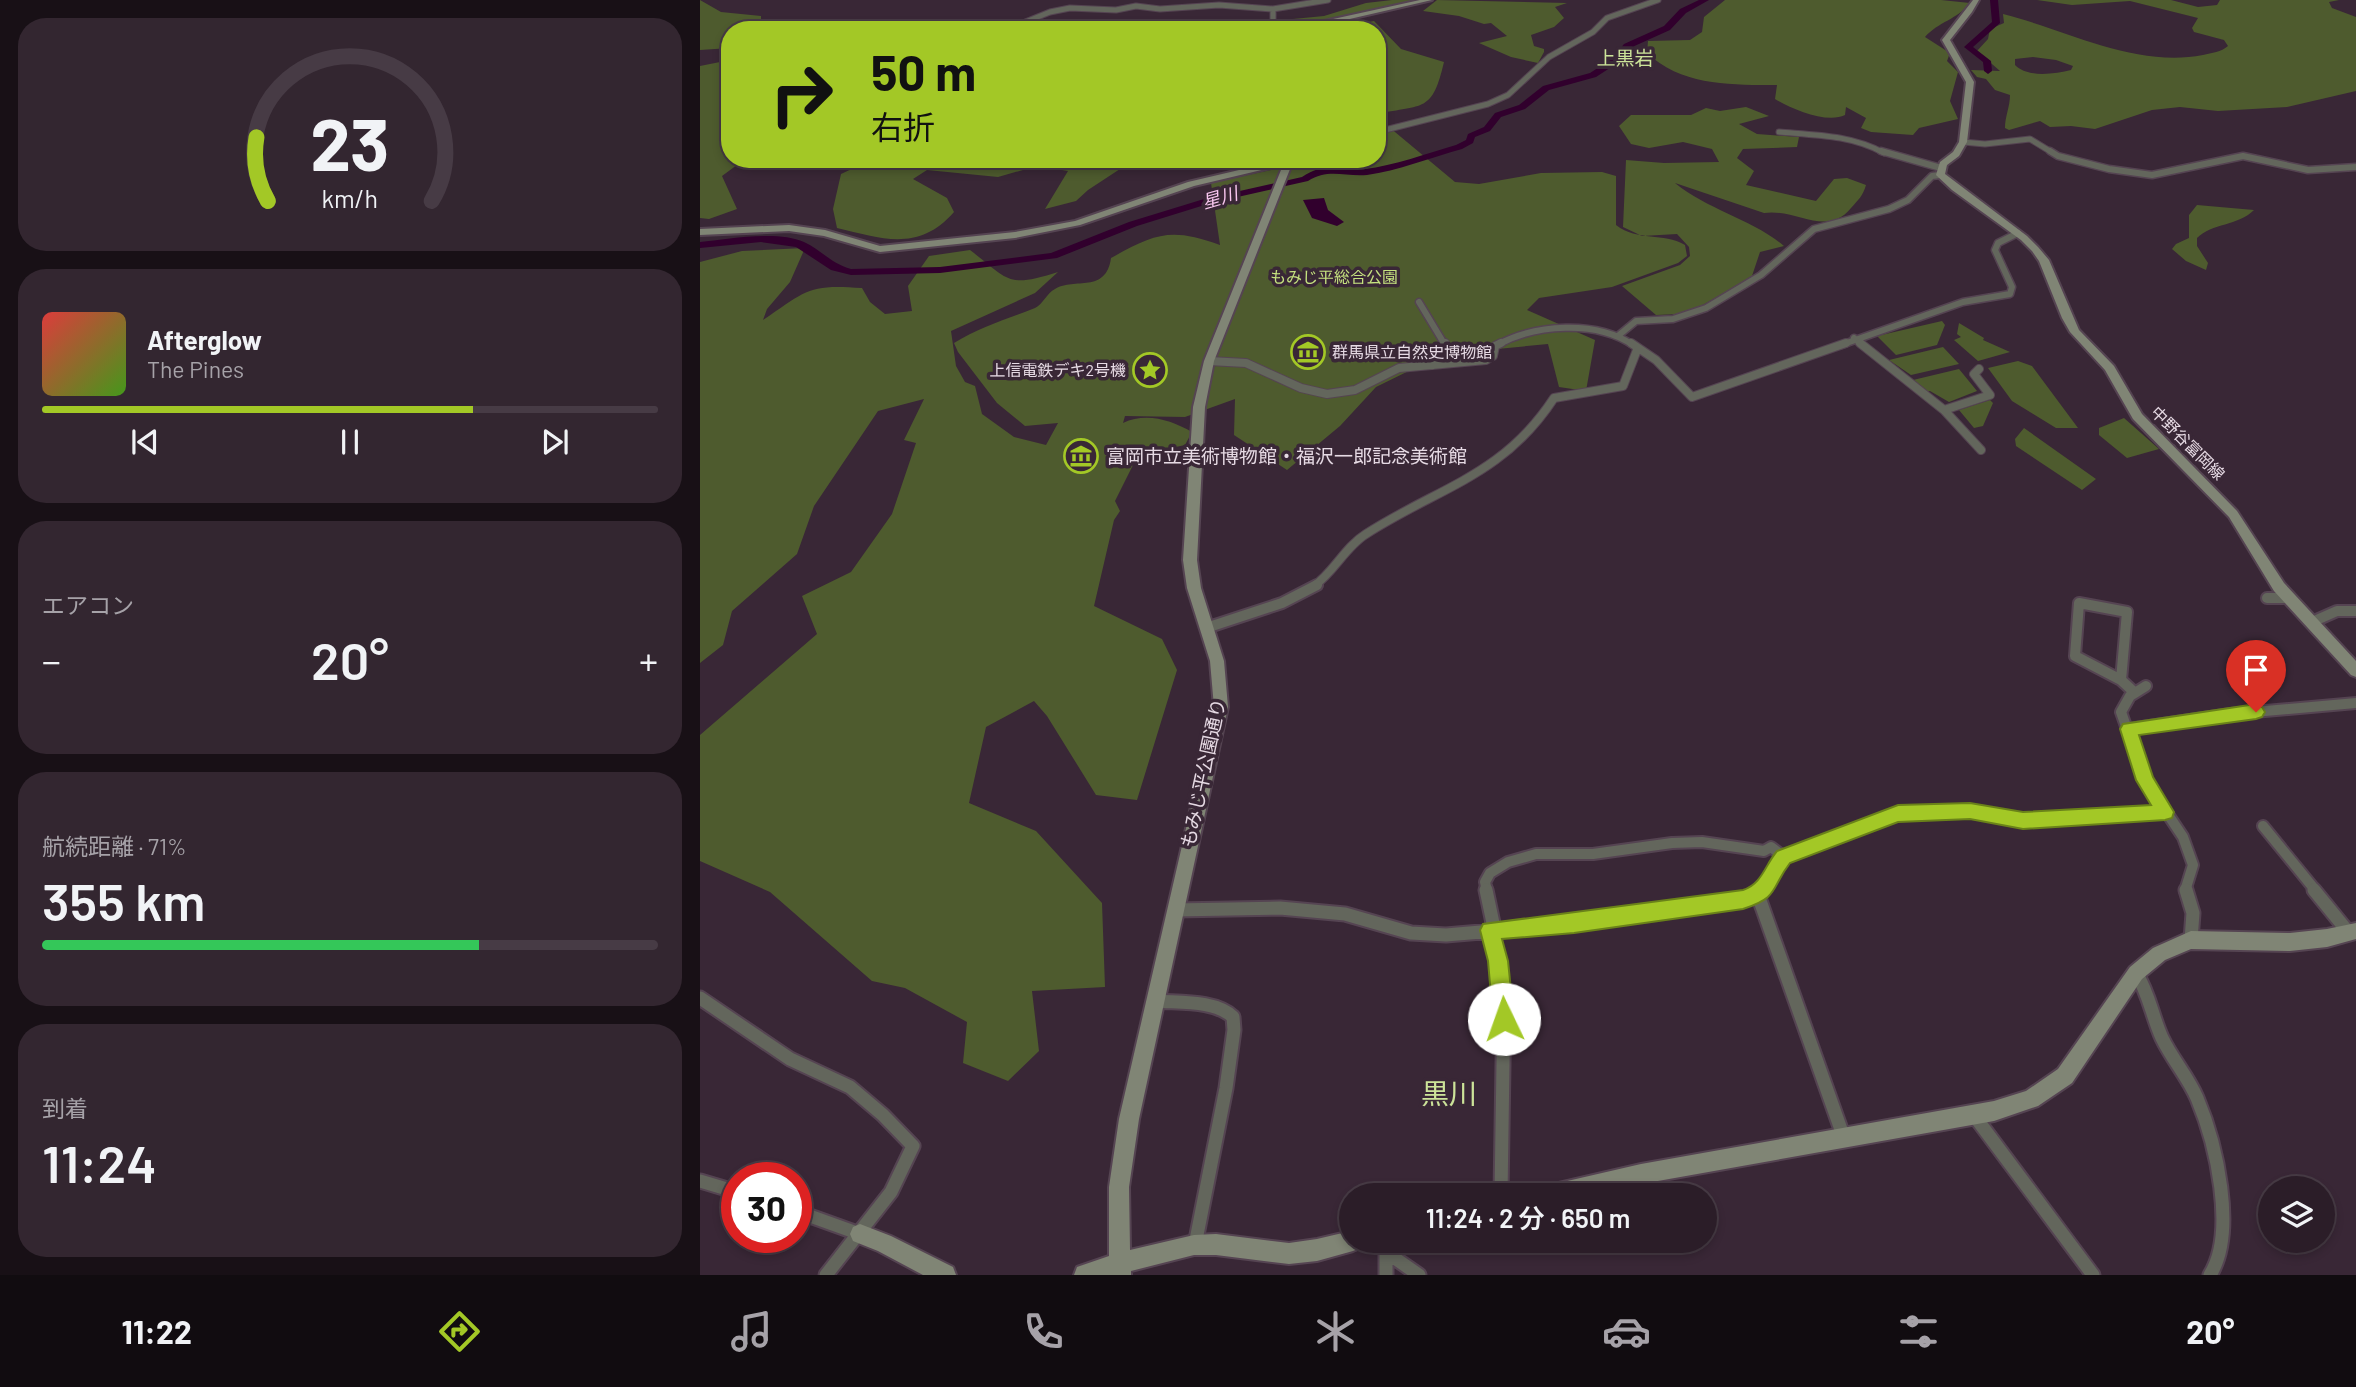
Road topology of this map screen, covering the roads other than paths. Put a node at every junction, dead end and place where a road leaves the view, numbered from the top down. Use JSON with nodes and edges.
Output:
{"nodes":[{"id":1,"x":1328,"y":0,"type":"edge"},
{"id":2,"x":1429,"y":0,"type":"edge"},
{"id":3,"x":1658,"y":0,"type":"edge"},
{"id":4,"x":1976,"y":0,"type":"edge"},
{"id":5,"x":1273,"y":9,"type":"junction"},
{"id":6,"x":1028,"y":21,"type":"edge"},
{"id":7,"x":1271,"y":21,"type":"edge"},
{"id":8,"x":1331,"y":21,"type":"edge"},
{"id":9,"x":1386,"y":130,"type":"edge"},
{"id":10,"x":1779,"y":132,"type":"dead end"},
{"id":11,"x":1963,"y":142,"type":"junction"},
{"id":12,"x":2356,"y":167,"type":"edge"},
{"id":13,"x":1258,"y":168,"type":"edge"},
{"id":14,"x":1288,"y":168,"type":"edge"},
{"id":15,"x":1941,"y":171,"type":"junction"},
{"id":16,"x":700,"y":232,"type":"edge"},
{"id":17,"x":2018,"y":233,"type":"junction"},
{"id":18,"x":1419,"y":302,"type":"dead end"},
{"id":19,"x":1619,"y":335,"type":"junction"},
{"id":20,"x":1854,"y":338,"type":"junction"},
{"id":21,"x":1637,"y":350,"type":"junction"},
{"id":22,"x":1209,"y":361,"type":"junction"},
{"id":23,"x":1433,"y":365,"type":"junction"},
{"id":24,"x":1979,"y":369,"type":"dead end"},
{"id":25,"x":1944,"y":410,"type":"junction"},
{"id":26,"x":1981,"y":450,"type":"dead end"},
{"id":27,"x":2267,"y":598,"type":"dead end"},
{"id":28,"x":2289,"y":598,"type":"junction"},
{"id":29,"x":2356,"y":611,"type":"edge"},
{"id":30,"x":2312,"y":621,"type":"junction"},
{"id":31,"x":1206,"y":628,"type":"junction"},
{"id":32,"x":2356,"y":671,"type":"edge"},
{"id":33,"x":2121,"y":680,"type":"junction"},
{"id":34,"x":2146,"y":686,"type":"dead end"},
{"id":35,"x":2134,"y":692,"type":"junction"},
{"id":36,"x":2356,"y":703,"type":"edge"},
{"id":37,"x":2129,"y":729,"type":"junction"},
{"id":38,"x":2165,"y":812,"type":"junction"},
{"id":39,"x":2263,"y":826,"type":"dead end"},
{"id":40,"x":1784,"y":857,"type":"junction"},
{"id":41,"x":1758,"y":895,"type":"junction"},
{"id":42,"x":1175,"y":910,"type":"junction"},
{"id":43,"x":1490,"y":930,"type":"junction"},
{"id":44,"x":2353,"y":932,"type":"edge"},
{"id":45,"x":2192,"y":940,"type":"junction"},
{"id":46,"x":2136,"y":973,"type":"junction"},
{"id":47,"x":700,"y":998,"type":"edge"},
{"id":48,"x":1156,"y":1001,"type":"junction"},
{"id":49,"x":1973,"y":1114,"type":"junction"},
{"id":50,"x":1843,"y":1138,"type":"junction"},
{"id":51,"x":700,"y":1181,"type":"edge"},
{"id":52,"x":1501,"y":1183,"type":"edge"},
{"id":53,"x":1602,"y":1183,"type":"edge"},
{"id":54,"x":721,"y":1187,"type":"edge"},
{"id":55,"x":812,"y":1217,"type":"edge"},
{"id":56,"x":860,"y":1234,"type":"junction"},
{"id":57,"x":1195,"y":1245,"type":"junction"},
{"id":58,"x":1339,"y":1245,"type":"edge"},
{"id":59,"x":1387,"y":1253,"type":"edge"},
{"id":60,"x":1387,"y":1257,"type":"junction"},
{"id":61,"x":1119,"y":1270,"type":"edge"},
{"id":62,"x":936,"y":1273,"type":"edge"},
{"id":63,"x":826,"y":1275,"type":"edge"},
{"id":64,"x":1084,"y":1275,"type":"edge"},
{"id":65,"x":1386,"y":1275,"type":"edge"},
{"id":66,"x":1419,"y":1275,"type":"edge"},
{"id":67,"x":2093,"y":1275,"type":"edge"},
{"id":68,"x":2210,"y":1275,"type":"edge"}],
"edges":[{"from":1,"to":5,"type":"street"},
{"from":2,"to":8,"type":"street"},
{"from":3,"to":9,"type":"street"},
{"from":4,"to":11,"type":"street"},
{"from":5,"to":6,"type":"street"},
{"from":5,"to":7,"type":"street"},
{"from":10,"to":15,"type":"street"},
{"from":11,"to":12,"type":"street"},
{"from":11,"to":15,"type":"street"},
{"from":13,"to":16,"type":"street"},
{"from":14,"to":22,"type":"street","name":"もみじ平公園通り"},
{"from":15,"to":17,"type":"street","name":"中野谷富岡線"},
{"from":15,"to":19,"type":"street"},
{"from":17,"to":20,"type":"street"},
{"from":17,"to":28,"type":"street","name":"中野谷富岡線"},
{"from":18,"to":23,"type":"street"},
{"from":19,"to":21,"type":"street"},
{"from":19,"to":23,"type":"street"},
{"from":20,"to":21,"type":"street"},
{"from":20,"to":25,"type":"street"},
{"from":21,"to":31,"type":"street"},
{"from":22,"to":23,"type":"street"},
{"from":22,"to":31,"type":"street","name":"もみじ平公園通り"},
{"from":24,"to":25,"type":"street"},
{"from":25,"to":26,"type":"street"},
{"from":27,"to":28,"type":"street"},
{"from":28,"to":30,"type":"street","name":"中野谷富岡線"},
{"from":29,"to":30,"type":"street"},
{"from":30,"to":32,"type":"street","name":"中野谷富岡線"},
{"from":31,"to":42,"type":"street","name":"もみじ平公園通り"},
{"from":33,"to":33,"type":"street"},
{"from":33,"to":35,"type":"street"},
{"from":34,"to":35,"type":"street"},
{"from":35,"to":37,"type":"street"},
{"from":36,"to":37,"type":"street"},
{"from":37,"to":38,"type":"street"},
{"from":38,"to":40,"type":"street"},
{"from":38,"to":45,"type":"street"},
{"from":39,"to":44,"type":"street"},
{"from":40,"to":41,"type":"street"},
{"from":40,"to":43,"type":"street"},
{"from":41,"to":43,"type":"street"},
{"from":41,"to":50,"type":"street"},
{"from":42,"to":43,"type":"street"},
{"from":42,"to":48,"type":"street","name":"もみじ平公園通り"},
{"from":43,"to":52,"type":"street"},
{"from":44,"to":45,"type":"street"},
{"from":45,"to":46,"type":"street"},
{"from":46,"to":49,"type":"street"},
{"from":46,"to":68,"type":"street"},
{"from":47,"to":56,"type":"street"},
{"from":48,"to":57,"type":"street"},
{"from":48,"to":61,"type":"street","name":"もみじ平公園通り"},
{"from":49,"to":50,"type":"street"},
{"from":49,"to":67,"type":"street"},
{"from":50,"to":53,"type":"street"},
{"from":51,"to":54,"type":"street"},
{"from":55,"to":56,"type":"street"},
{"from":56,"to":62,"type":"street"},
{"from":56,"to":63,"type":"street"},
{"from":57,"to":58,"type":"street"},
{"from":57,"to":61,"type":"street"},
{"from":59,"to":60,"type":"street"},
{"from":60,"to":65,"type":"street"},
{"from":60,"to":66,"type":"street"},
{"from":61,"to":64,"type":"street"}]}
